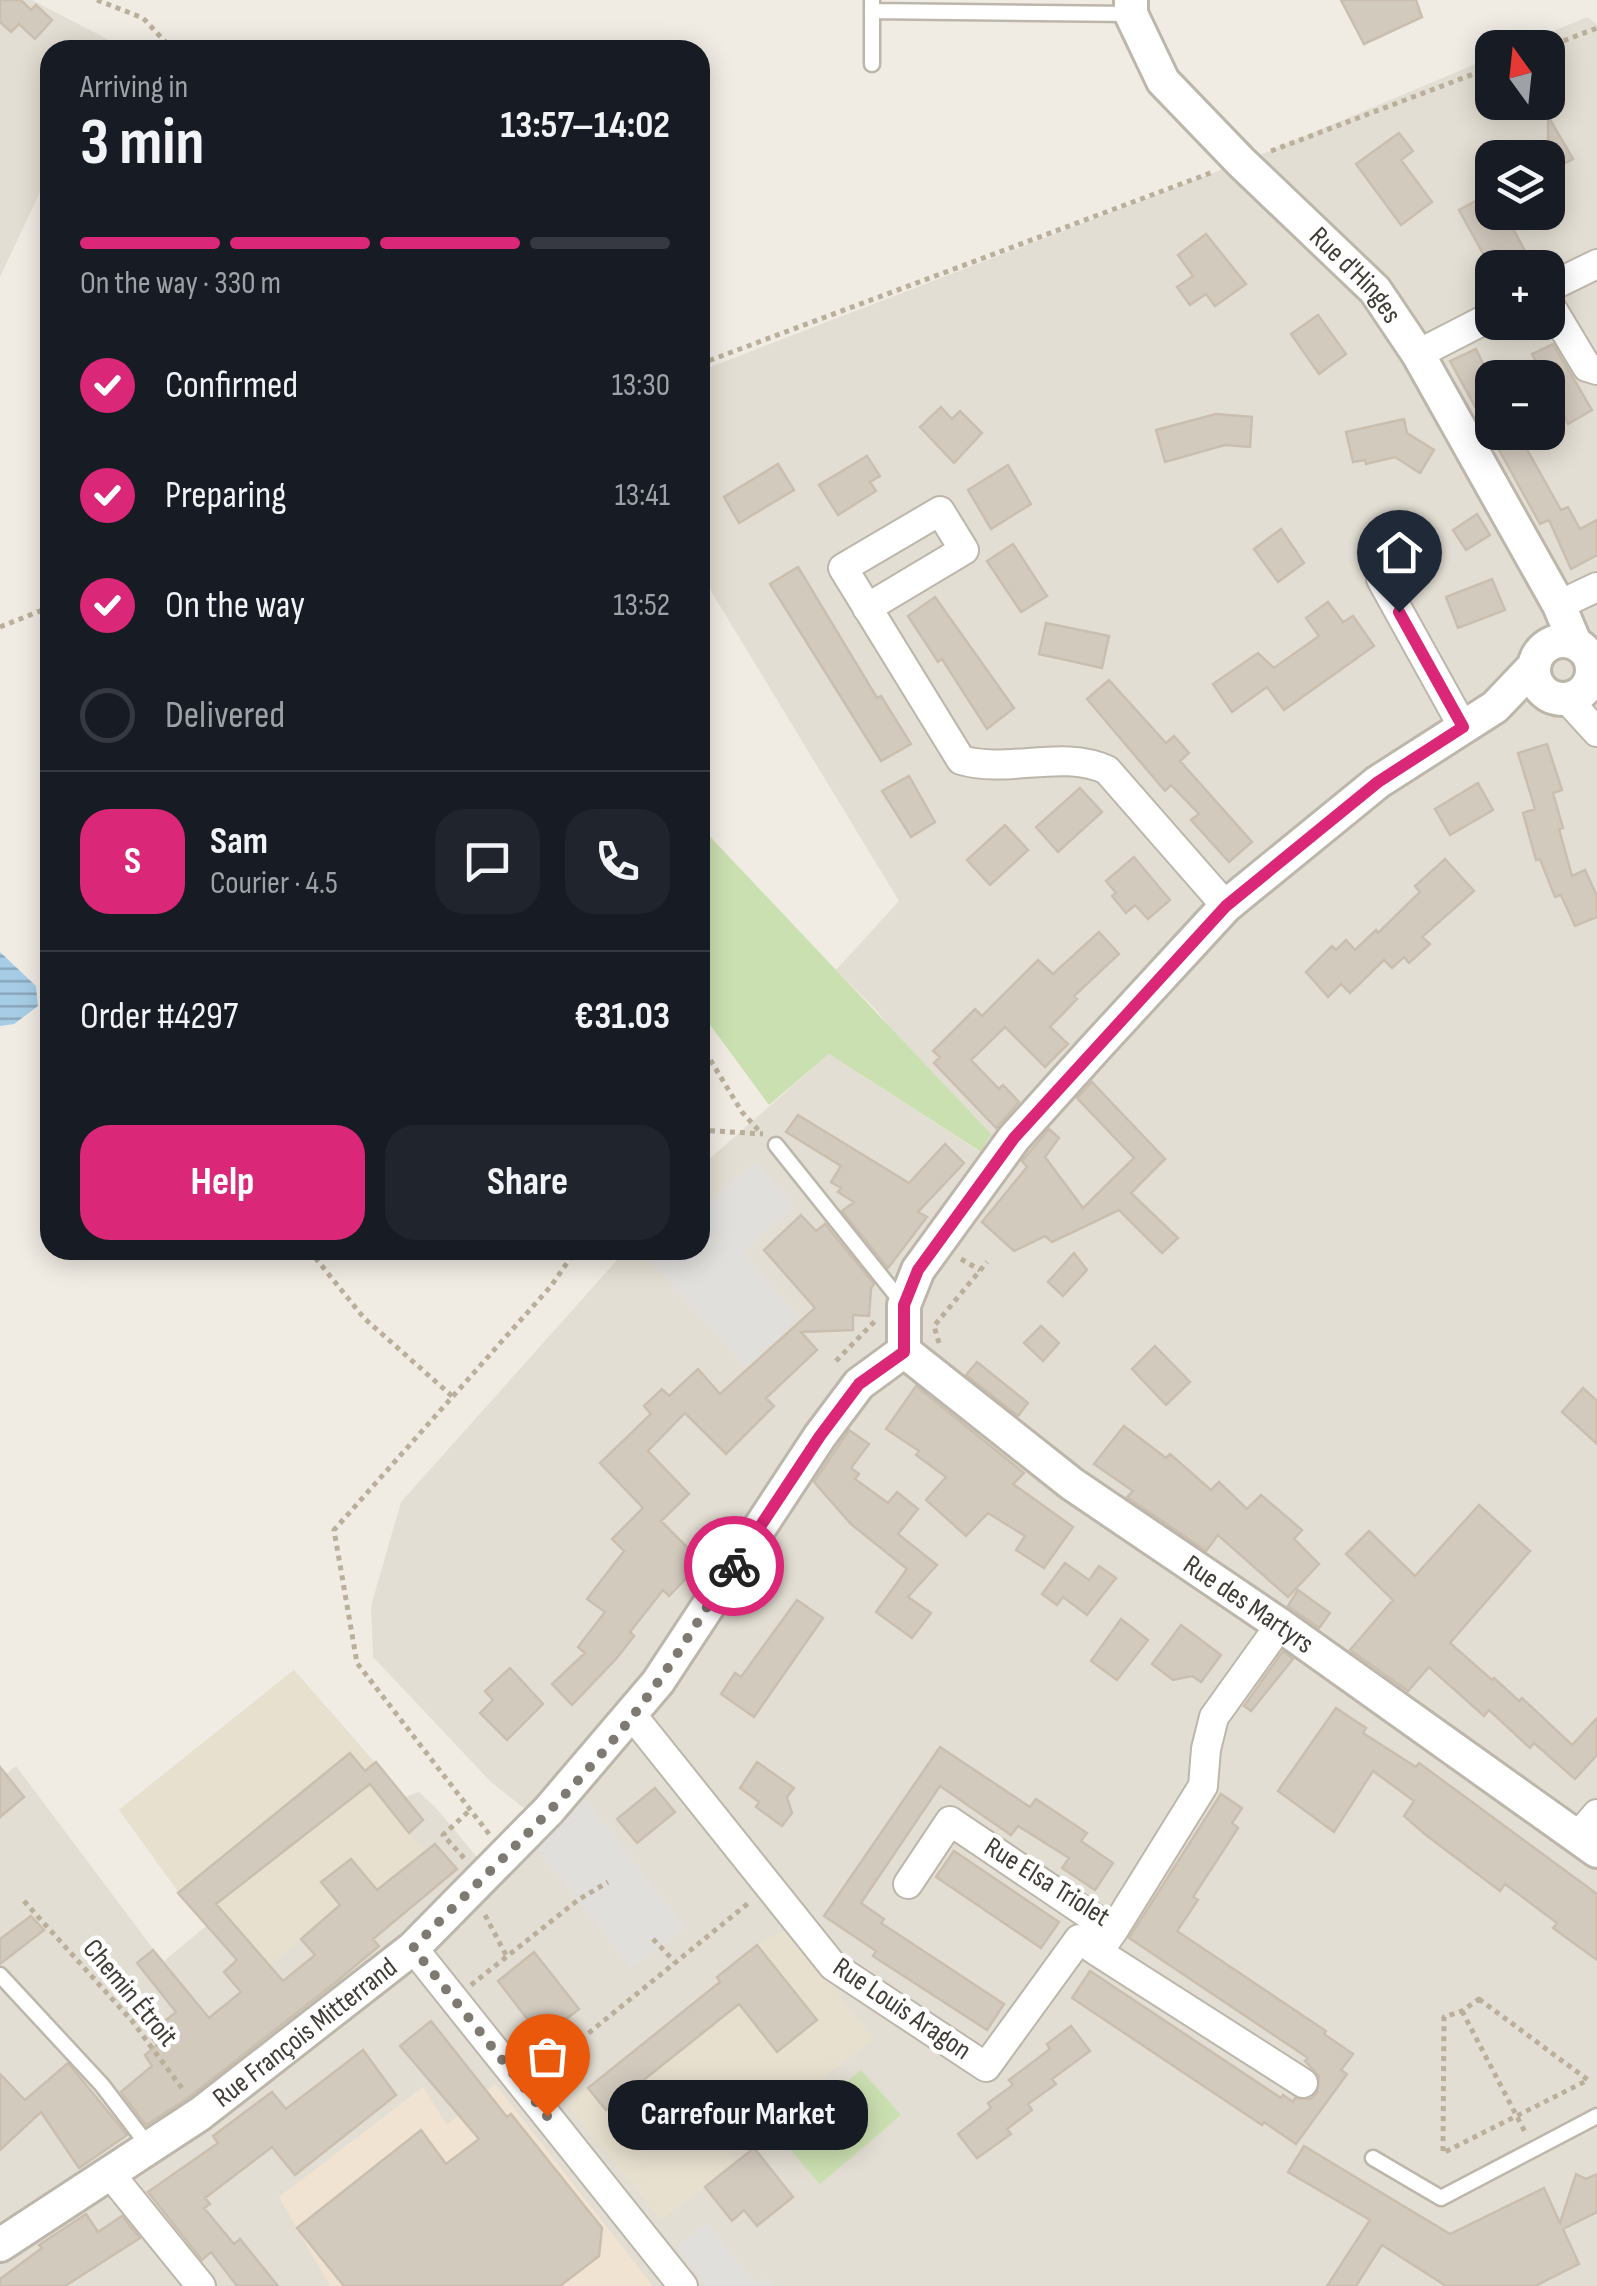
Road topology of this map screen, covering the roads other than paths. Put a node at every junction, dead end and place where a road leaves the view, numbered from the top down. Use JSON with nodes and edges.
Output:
{"nodes":[{"id":1,"x":872,"y":5,"type":"edge"},
{"id":2,"x":1131,"y":7,"type":"edge"},
{"id":3,"x":872,"y":64,"type":"dead end"},
{"id":4,"x":1597,"y":264,"type":"edge"},
{"id":5,"x":1565,"y":280,"type":"edge"},
{"id":6,"x":1475,"y":325,"type":"edge"},
{"id":7,"x":1565,"y":330,"type":"edge"},
{"id":8,"x":1418,"y":354,"type":"junction"},
{"id":9,"x":1597,"y":370,"type":"edge"},
{"id":10,"x":1381,"y":579,"type":"dead end"},
{"id":11,"x":1597,"y":587,"type":"edge"},
{"id":12,"x":1552,"y":594,"type":"junction"},
{"id":13,"x":868,"y":608,"type":"dead end"},
{"id":14,"x":1573,"y":672,"type":"edge"},
{"id":15,"x":1463,"y":727,"type":"junction"},
{"id":16,"x":1597,"y":731,"type":"edge"},
{"id":17,"x":1226,"y":906,"type":"junction"},
{"id":18,"x":776,"y":1145,"type":"road end"},
{"id":19,"x":895,"y":1294,"type":"junction"},
{"id":20,"x":915,"y":1361,"type":"junction"},
{"id":21,"x":1280,"y":1625,"type":"junction"},
{"id":22,"x":632,"y":1715,"type":"junction"},
{"id":23,"x":1590,"y":1834,"type":"edge"},
{"id":24,"x":908,"y":1884,"type":"dead end"},
{"id":25,"x":1105,"y":1941,"type":"junction"},
{"id":26,"x":413,"y":1948,"type":"junction"},
{"id":27,"x":0,"y":1975,"type":"edge"},
{"id":28,"x":1302,"y":2083,"type":"dead end"},
{"id":29,"x":1597,"y":2116,"type":"edge"},
{"id":30,"x":150,"y":2148,"type":"junction"},
{"id":31,"x":1373,"y":2158,"type":"dead end"},
{"id":32,"x":111,"y":2175,"type":"junction"},
{"id":33,"x":0,"y":2246,"type":"edge"},
{"id":34,"x":201,"y":2286,"type":"edge"},
{"id":35,"x":683,"y":2286,"type":"edge"}],
"edges":[{"from":1,"to":2,"type":"lane"},
{"from":1,"to":3,"type":"lane"},
{"from":2,"to":8,"type":"street","name":"Rue d'Hinges"},
{"from":4,"to":5,"type":"street"},
{"from":6,"to":8,"type":"street"},
{"from":7,"to":9,"type":"street"},
{"from":8,"to":12,"type":"street","name":"Rue d'Hinges"},
{"from":10,"to":15,"type":"street"},
{"from":11,"to":12,"type":"street"},
{"from":12,"to":14,"type":"street"},
{"from":13,"to":17,"type":"street"},
{"from":14,"to":15,"type":"street"},
{"from":14,"to":16,"type":"street"},
{"from":15,"to":17,"type":"street"},
{"from":17,"to":19,"type":"street"},
{"from":18,"to":19,"type":"lane"},
{"from":19,"to":20,"type":"street"},
{"from":20,"to":21,"type":"street","name":"Rue des Martyrs"},
{"from":20,"to":22,"type":"street","name":"Rue François Mitterrand"},
{"from":21,"to":23,"type":"street","name":"Rue des Martyrs"},
{"from":21,"to":25,"type":"street","name":"Rue Elsa Triolet"},
{"from":22,"to":25,"type":"street","name":"Rue Louis Aragon"},
{"from":22,"to":26,"type":"street","name":"Rue François Mitterrand"},
{"from":24,"to":25,"type":"street","name":"Rue Elsa Triolet"},
{"from":25,"to":28,"type":"street"},
{"from":26,"to":30,"type":"street","name":"Rue François Mitterrand"},
{"from":26,"to":35,"type":"street"},
{"from":27,"to":30,"type":"lane"},
{"from":29,"to":31,"type":"lane"},
{"from":30,"to":32,"type":"street","name":"Rue François Mitterrand"},
{"from":32,"to":33,"type":"street","name":"Rue François Mitterrand"},
{"from":32,"to":34,"type":"street"}]}
